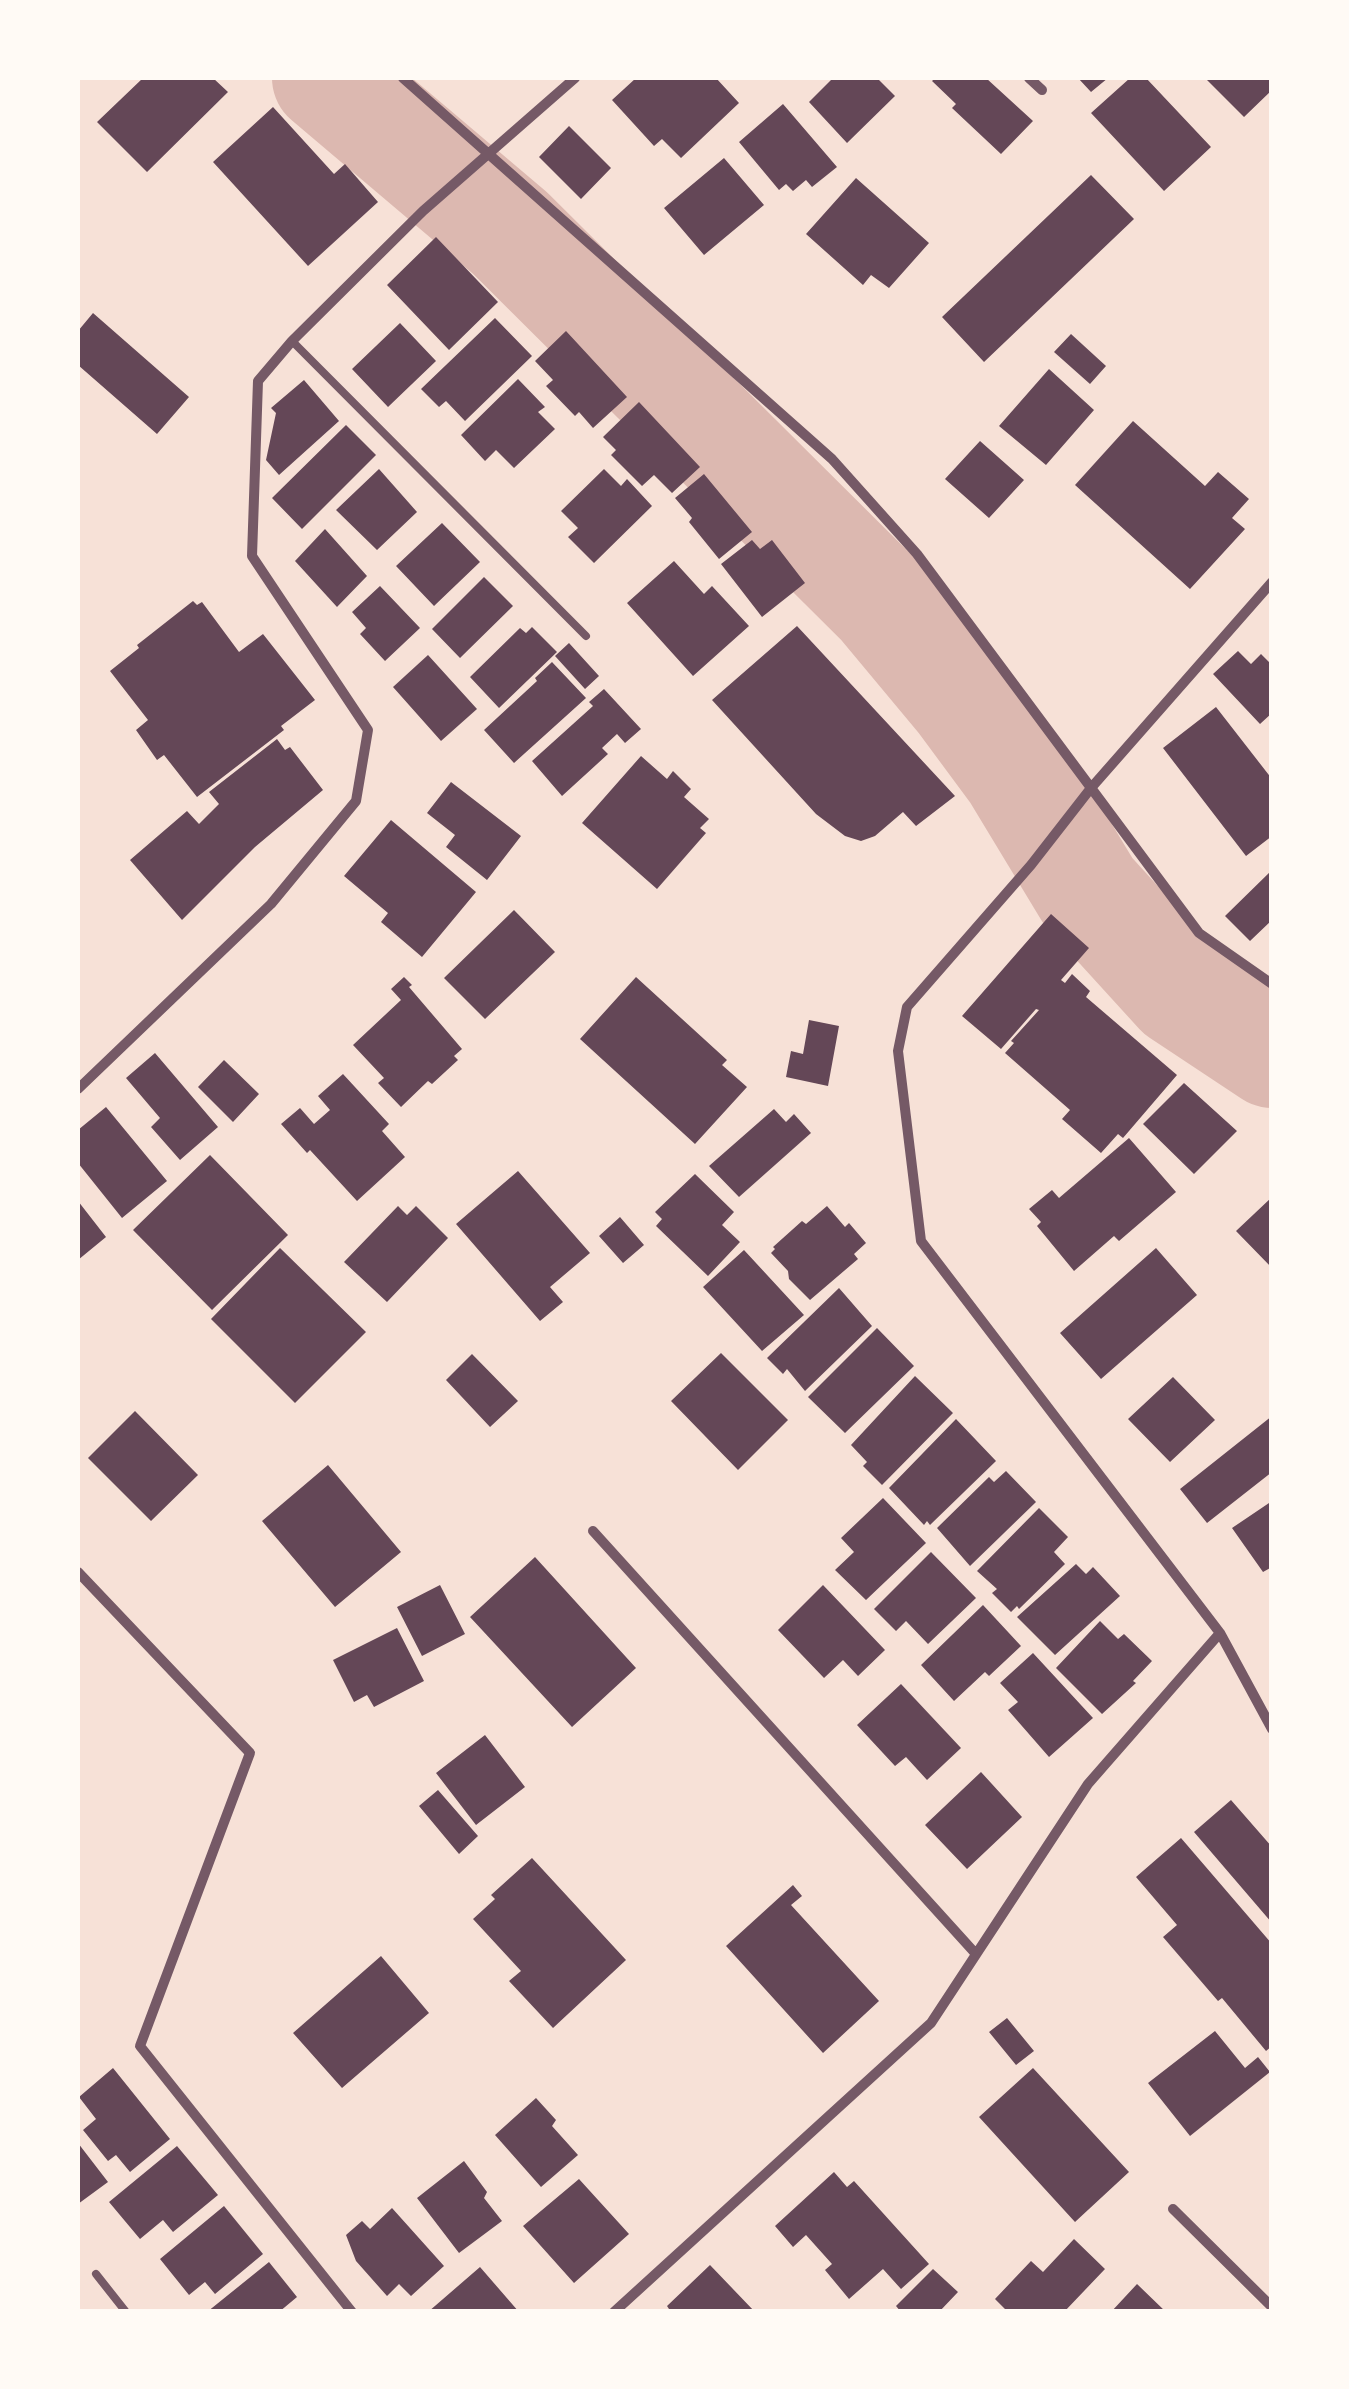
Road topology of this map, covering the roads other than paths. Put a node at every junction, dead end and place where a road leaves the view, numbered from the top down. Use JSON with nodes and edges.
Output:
{"nodes":[{"id":1,"x":403,"y":78,"type":"edge"},
{"id":2,"x":575,"y":78,"type":"edge"},
{"id":3,"x":1029,"y":78,"type":"edge"},
{"id":4,"x":1042,"y":90,"type":"dead end"},
{"id":5,"x":488,"y":152,"type":"junction"},
{"id":6,"x":292,"y":342,"type":"junction"},
{"id":7,"x":1272,"y":582,"type":"edge"},
{"id":8,"x":586,"y":636,"type":"dead end"},
{"id":9,"x":1090,"y":788,"type":"junction"},
{"id":10,"x":1272,"y":984,"type":"edge"},
{"id":11,"x":78,"y":1090,"type":"edge"},
{"id":12,"x":593,"y":1531,"type":"dead end"},
{"id":13,"x":78,"y":1572,"type":"edge"},
{"id":14,"x":1220,"y":1633,"type":"junction"},
{"id":15,"x":1272,"y":1730,"type":"edge"},
{"id":16,"x":975,"y":1953,"type":"junction"},
{"id":17,"x":1173,"y":2209,"type":"dead end"},
{"id":18,"x":96,"y":2274,"type":"dead end"},
{"id":19,"x":1272,"y":2307,"type":"edge"},
{"id":20,"x":126,"y":2312,"type":"edge"},
{"id":21,"x":352,"y":2312,"type":"edge"},
{"id":22,"x":614,"y":2312,"type":"edge"}],
"edges":[{"from":1,"to":5,"type":"street"},
{"from":2,"to":5,"type":"street"},
{"from":3,"to":4,"type":"street"},
{"from":5,"to":6,"type":"street"},
{"from":5,"to":9,"type":"street"},
{"from":6,"to":8,"type":"lane"},
{"from":6,"to":11,"type":"street"},
{"from":7,"to":9,"type":"street"},
{"from":9,"to":10,"type":"street"},
{"from":9,"to":14,"type":"street"},
{"from":12,"to":16,"type":"street"},
{"from":13,"to":21,"type":"street"},
{"from":14,"to":15,"type":"street"},
{"from":14,"to":16,"type":"street"},
{"from":16,"to":22,"type":"street"},
{"from":17,"to":19,"type":"street"},
{"from":18,"to":20,"type":"lane"}]}
